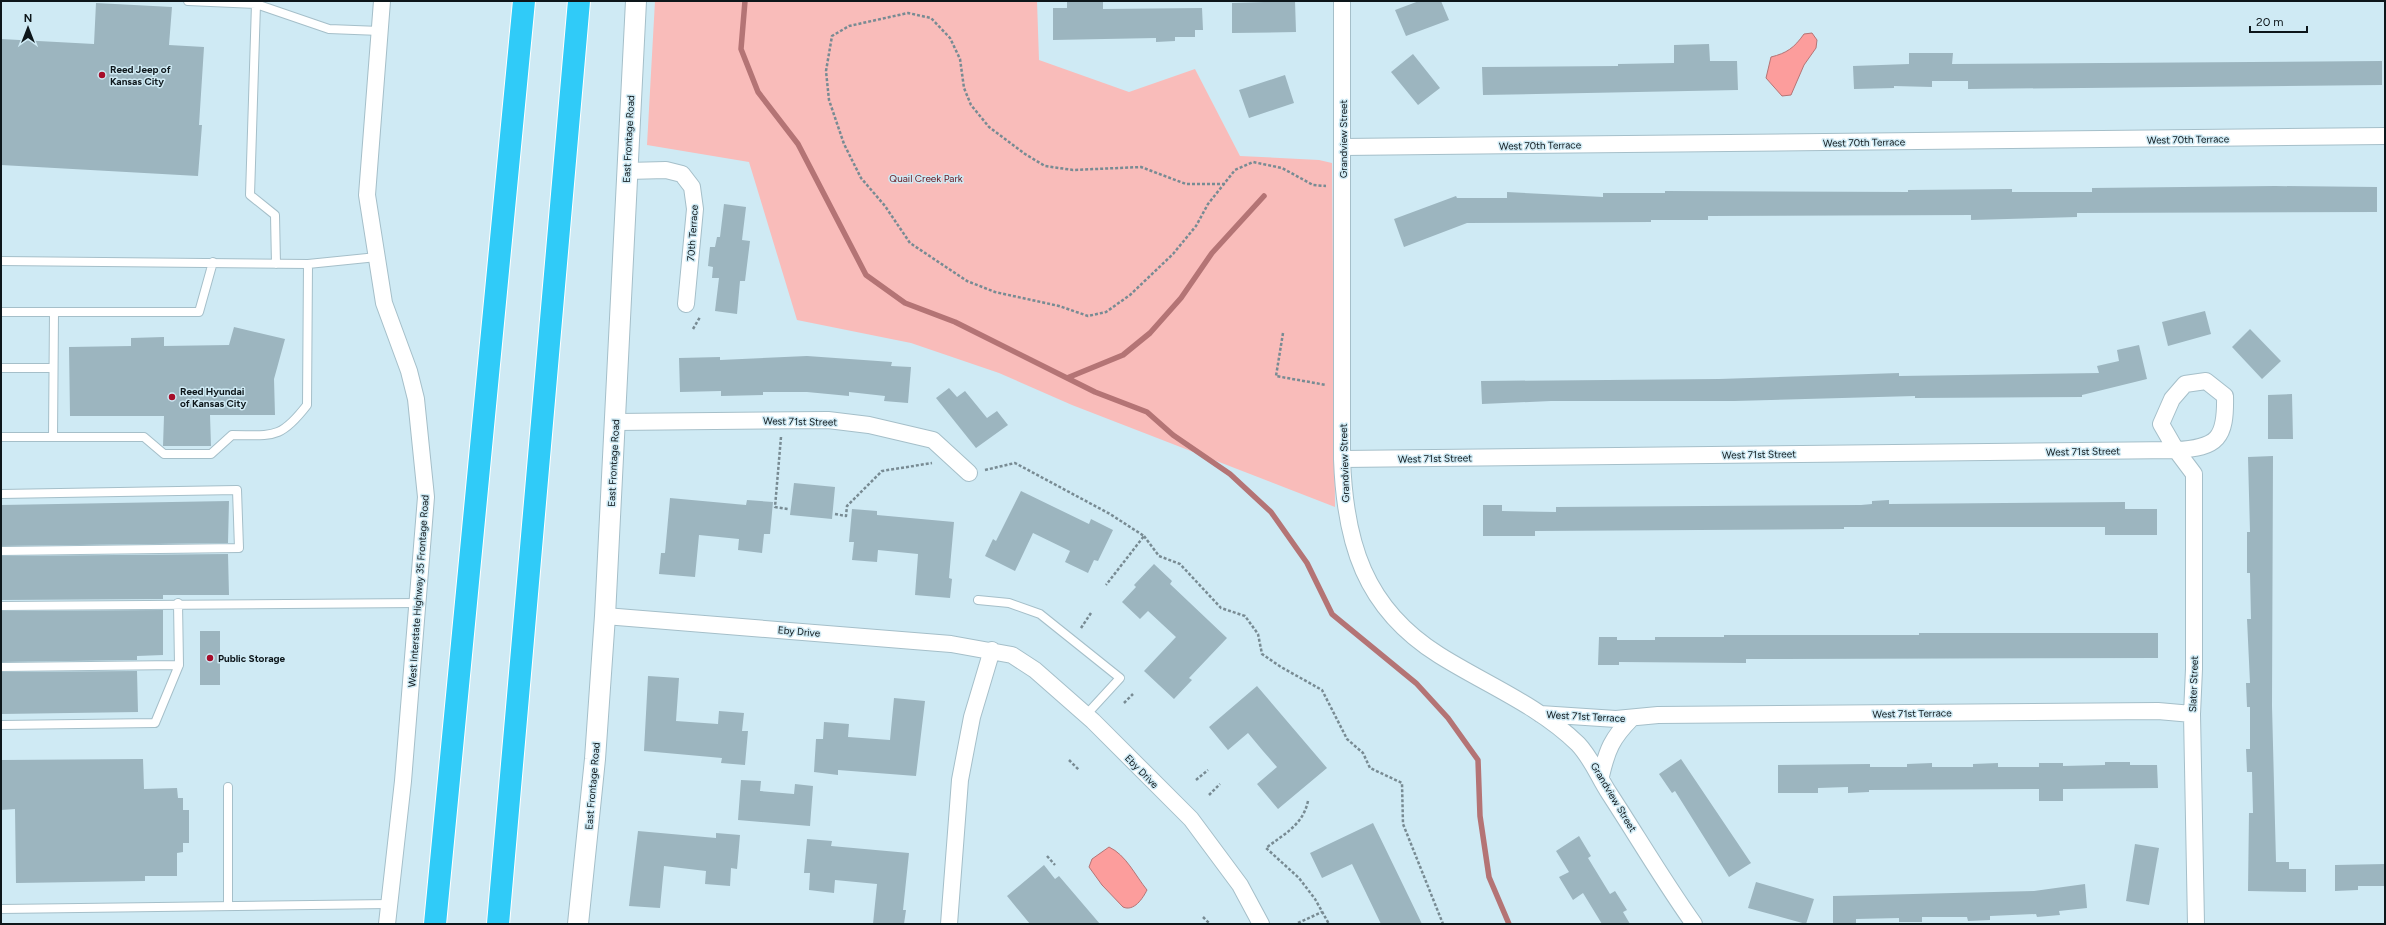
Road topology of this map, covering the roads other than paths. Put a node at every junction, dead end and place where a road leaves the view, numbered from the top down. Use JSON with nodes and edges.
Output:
{"nodes":[{"id":1,"x":188,"y":1,"type":"edge"},
{"id":2,"x":382,"y":1,"type":"edge"},
{"id":3,"x":524,"y":1,"type":"edge"},
{"id":4,"x":579,"y":1,"type":"edge"},
{"id":5,"x":636,"y":1,"type":"edge"},
{"id":6,"x":1342,"y":1,"type":"edge"},
{"id":7,"x":256,"y":4,"type":"junction"},
{"id":8,"x":380,"y":31,"type":"junction"},
{"id":9,"x":2385,"y":136,"type":"edge"},
{"id":10,"x":1343,"y":147,"type":"junction"},
{"id":11,"x":627,"y":171,"type":"junction"},
{"id":12,"x":376,"y":257,"type":"junction"},
{"id":13,"x":1,"y":261,"type":"edge"},
{"id":14,"x":213,"y":262,"type":"junction"},
{"id":15,"x":276,"y":264,"type":"junction"},
{"id":16,"x":308,"y":264,"type":"junction"},
{"id":17,"x":686,"y":304,"type":"dead end"},
{"id":18,"x":1,"y":312,"type":"edge"},
{"id":19,"x":54,"y":312,"type":"junction"},
{"id":20,"x":1,"y":368,"type":"edge"},
{"id":21,"x":53,"y":368,"type":"junction"},
{"id":22,"x":615,"y":422,"type":"junction"},
{"id":23,"x":1,"y":437,"type":"edge"},
{"id":24,"x":53,"y":437,"type":"junction"},
{"id":25,"x":2176,"y":450,"type":"junction"},
{"id":26,"x":1342,"y":459,"type":"junction"},
{"id":27,"x":969,"y":473,"type":"road end"},
{"id":28,"x":1,"y":494,"type":"edge"},
{"id":29,"x":1,"y":551,"type":"edge"},
{"id":30,"x":978,"y":600,"type":"dead end"},
{"id":31,"x":418,"y":602,"type":"junction"},
{"id":32,"x":178,"y":604,"type":"junction"},
{"id":33,"x":1,"y":606,"type":"edge"},
{"id":34,"x":605,"y":616,"type":"junction"},
{"id":35,"x":992,"y":650,"type":"junction"},
{"id":36,"x":179,"y":665,"type":"junction"},
{"id":37,"x":1,"y":667,"type":"edge"},
{"id":38,"x":1086,"y":714,"type":"junction"},
{"id":39,"x":1540,"y":714,"type":"junction"},
{"id":40,"x":2192,"y":714,"type":"junction"},
{"id":41,"x":1631,"y":719,"type":"junction"},
{"id":42,"x":1,"y":725,"type":"edge"},
{"id":43,"x":1601,"y":776,"type":"junction"},
{"id":44,"x":228,"y":787,"type":"dead end"},
{"id":45,"x":389,"y":904,"type":"junction"},
{"id":46,"x":228,"y":906,"type":"junction"},
{"id":47,"x":1,"y":909,"type":"edge"},
{"id":48,"x":387,"y":924,"type":"edge"},
{"id":49,"x":435,"y":924,"type":"edge"},
{"id":50,"x":498,"y":924,"type":"edge"},
{"id":51,"x":578,"y":924,"type":"edge"},
{"id":52,"x":949,"y":924,"type":"edge"},
{"id":53,"x":1261,"y":924,"type":"edge"},
{"id":54,"x":1694,"y":924,"type":"edge"},
{"id":55,"x":2196,"y":924,"type":"edge"}],
"edges":[{"from":1,"to":7,"type":"lane"},
{"from":2,"to":8,"type":"street","name":"West Interstate Highway 35 Frontage Road"},
{"from":3,"to":49,"type":"highway"},
{"from":4,"to":50,"type":"highway"},
{"from":5,"to":11,"type":"street","name":"East Frontage Road"},
{"from":6,"to":10,"type":"street","name":"Grandview Street"},
{"from":7,"to":8,"type":"lane"},
{"from":7,"to":15,"type":"lane"},
{"from":8,"to":12,"type":"street","name":"West Interstate Highway 35 Frontage Road"},
{"from":9,"to":10,"type":"street","name":"West 70th Terrace"},
{"from":10,"to":26,"type":"street","name":"Grandview Street"},
{"from":11,"to":17,"type":"street","name":"70th Terrace"},
{"from":11,"to":22,"type":"street","name":"East Frontage Road"},
{"from":12,"to":16,"type":"lane"},
{"from":12,"to":31,"type":"street","name":"West Interstate Highway 35 Frontage Road"},
{"from":13,"to":14,"type":"lane"},
{"from":14,"to":15,"type":"lane"},
{"from":14,"to":19,"type":"lane"},
{"from":15,"to":16,"type":"lane"},
{"from":16,"to":24,"type":"lane"},
{"from":18,"to":19,"type":"lane"},
{"from":19,"to":21,"type":"lane"},
{"from":20,"to":21,"type":"lane"},
{"from":21,"to":24,"type":"lane"},
{"from":22,"to":27,"type":"street","name":"West 71st Street"},
{"from":22,"to":34,"type":"street","name":"East Frontage Road"},
{"from":23,"to":24,"type":"lane"},
{"from":25,"to":25,"type":"street","name":"West 71st Street"},
{"from":25,"to":26,"type":"street","name":"West 71st Street"},
{"from":25,"to":40,"type":"street","name":"Slater Street"},
{"from":26,"to":39,"type":"street","name":"Grandview Street"},
{"from":28,"to":29,"type":"lane"},
{"from":30,"to":38,"type":"lane"},
{"from":31,"to":32,"type":"lane"},
{"from":31,"to":45,"type":"street","name":"West Interstate Highway 35 Frontage Road"},
{"from":32,"to":33,"type":"lane"},
{"from":32,"to":36,"type":"lane"},
{"from":34,"to":35,"type":"street","name":"Eby Drive"},
{"from":34,"to":51,"type":"street","name":"East Frontage Road"},
{"from":35,"to":38,"type":"street","name":"Eby Drive"},
{"from":35,"to":52,"type":"street"},
{"from":36,"to":37,"type":"lane"},
{"from":36,"to":42,"type":"lane"},
{"from":38,"to":53,"type":"street","name":"Eby Drive"},
{"from":39,"to":41,"type":"street","name":"West 71st Terrace"},
{"from":39,"to":43,"type":"street","name":"Grandview Street"},
{"from":40,"to":41,"type":"street","name":"West 71st Terrace"},
{"from":40,"to":55,"type":"street","name":"Slater Street"},
{"from":41,"to":43,"type":"street","name":"West 71st Terrace"},
{"from":43,"to":54,"type":"street","name":"Grandview Street"},
{"from":44,"to":46,"type":"lane"},
{"from":45,"to":46,"type":"lane"},
{"from":45,"to":48,"type":"street","name":"West Interstate Highway 35 Frontage Road"},
{"from":46,"to":47,"type":"lane"}]}
